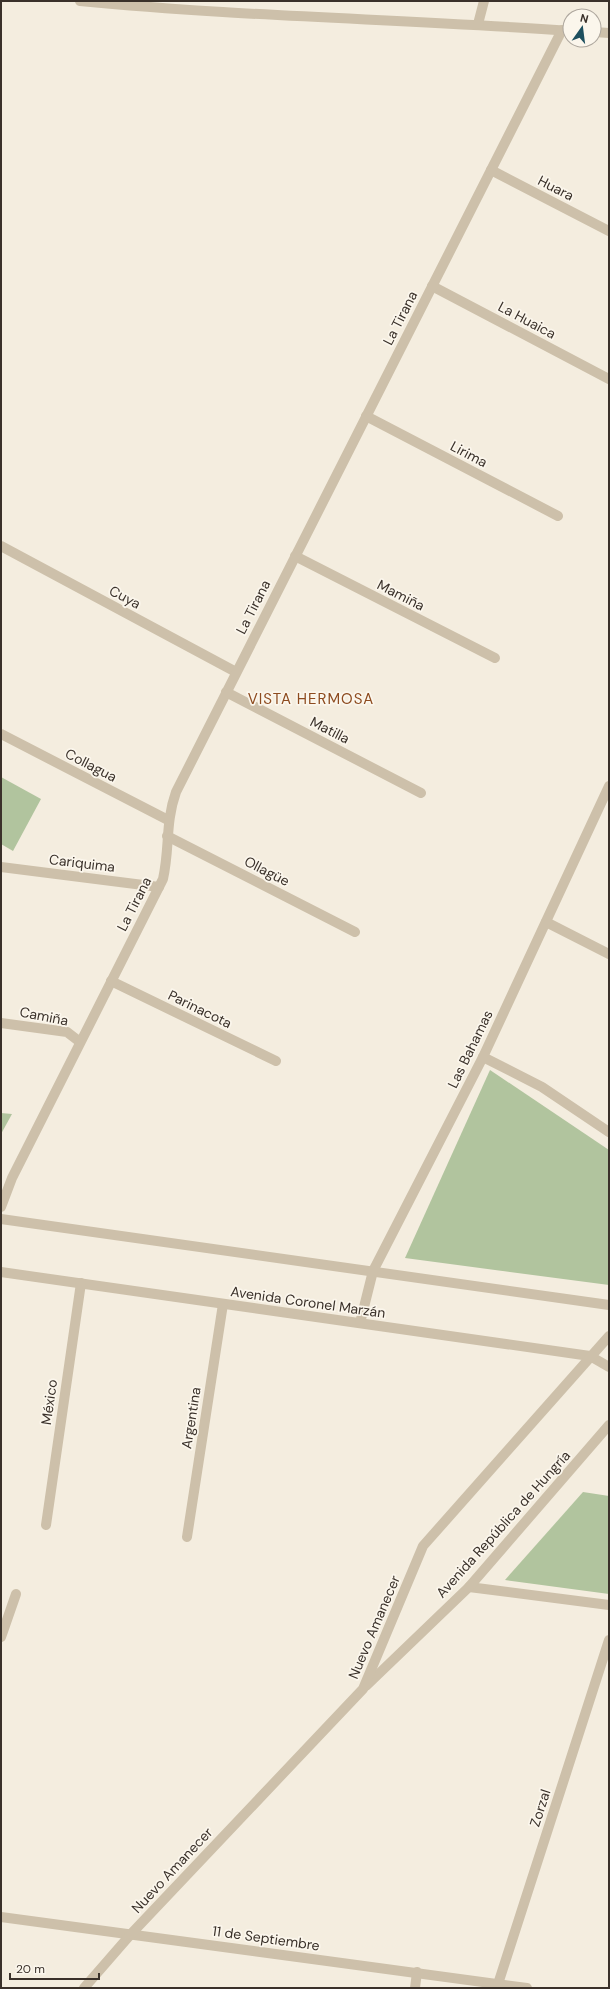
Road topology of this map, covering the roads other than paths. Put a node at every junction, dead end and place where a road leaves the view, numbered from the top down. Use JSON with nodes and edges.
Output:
{"nodes":[{"id":1,"x":80,"y":1,"type":"edge"},
{"id":2,"x":484,"y":1,"type":"edge"},
{"id":3,"x":478,"y":24,"type":"junction"},
{"id":4,"x":562,"y":30,"type":"edge"},
{"id":5,"x":562,"y":37,"type":"edge"},
{"id":6,"x":491,"y":170,"type":"junction"},
{"id":7,"x":609,"y":231,"type":"edge"},
{"id":8,"x":432,"y":286,"type":"junction"},
{"id":9,"x":609,"y":379,"type":"edge"},
{"id":10,"x":366,"y":416,"type":"junction"},
{"id":11,"x":558,"y":516,"type":"dead end"},
{"id":12,"x":1,"y":546,"type":"edge"},
{"id":13,"x":295,"y":556,"type":"junction"},
{"id":14,"x":495,"y":658,"type":"dead end"},
{"id":15,"x":236,"y":672,"type":"junction"},
{"id":16,"x":226,"y":692,"type":"junction"},
{"id":17,"x":1,"y":734,"type":"edge"},
{"id":18,"x":609,"y":786,"type":"edge"},
{"id":19,"x":421,"y":793,"type":"dead end"},
{"id":20,"x":168,"y":820,"type":"junction"},
{"id":21,"x":167,"y":836,"type":"junction"},
{"id":22,"x":1,"y":867,"type":"edge"},
{"id":23,"x":159,"y":887,"type":"junction"},
{"id":24,"x":546,"y":922,"type":"junction"},
{"id":25,"x":355,"y":932,"type":"dead end"},
{"id":26,"x":609,"y":954,"type":"edge"},
{"id":27,"x":111,"y":982,"type":"junction"},
{"id":28,"x":1,"y":1023,"type":"edge"},
{"id":29,"x":80,"y":1042,"type":"junction"},
{"id":30,"x":483,"y":1057,"type":"junction"},
{"id":31,"x":276,"y":1061,"type":"dead end"},
{"id":32,"x":609,"y":1132,"type":"edge"},
{"id":33,"x":1,"y":1207,"type":"edge"},
{"id":34,"x":1,"y":1219,"type":"edge"},
{"id":35,"x":373,"y":1271,"type":"junction"},
{"id":36,"x":1,"y":1272,"type":"edge"},
{"id":37,"x":81,"y":1283,"type":"junction"},
{"id":38,"x":223,"y":1304,"type":"junction"},
{"id":39,"x":609,"y":1305,"type":"edge"},
{"id":40,"x":360,"y":1323,"type":"junction"},
{"id":41,"x":609,"y":1336,"type":"edge"},
{"id":42,"x":590,"y":1356,"type":"junction"},
{"id":43,"x":609,"y":1367,"type":"edge"},
{"id":44,"x":609,"y":1425,"type":"edge"},
{"id":45,"x":46,"y":1526,"type":"dead end"},
{"id":46,"x":187,"y":1537,"type":"dead end"},
{"id":47,"x":469,"y":1587,"type":"junction"},
{"id":48,"x":16,"y":1594,"type":"dead end"},
{"id":49,"x":609,"y":1605,"type":"edge"},
{"id":50,"x":1,"y":1638,"type":"edge"},
{"id":51,"x":609,"y":1640,"type":"edge"},
{"id":52,"x":363,"y":1689,"type":"junction"},
{"id":53,"x":1,"y":1917,"type":"edge"},
{"id":54,"x":131,"y":1934,"type":"junction"},
{"id":55,"x":417,"y":1972,"type":"junction"},
{"id":56,"x":498,"y":1984,"type":"junction"},
{"id":57,"x":84,"y":1988,"type":"edge"},
{"id":58,"x":415,"y":1988,"type":"edge"},
{"id":59,"x":527,"y":1988,"type":"edge"}],
"edges":[{"from":1,"to":3,"type":"street"},
{"from":2,"to":3,"type":"street"},
{"from":3,"to":4,"type":"street"},
{"from":5,"to":6,"type":"street","name":"La Tirana"},
{"from":6,"to":7,"type":"street","name":"Huara"},
{"from":6,"to":8,"type":"street","name":"La Tirana"},
{"from":8,"to":9,"type":"street","name":"La Huaica"},
{"from":8,"to":10,"type":"street","name":"La Tirana"},
{"from":10,"to":11,"type":"street","name":"Lirima"},
{"from":10,"to":13,"type":"street","name":"La Tirana"},
{"from":12,"to":15,"type":"street","name":"Cuya"},
{"from":13,"to":14,"type":"street","name":"Mamiña"},
{"from":13,"to":15,"type":"street","name":"La Tirana"},
{"from":15,"to":16,"type":"street","name":"La Tirana"},
{"from":16,"to":19,"type":"street","name":"Matilla"},
{"from":16,"to":20,"type":"street","name":"La Tirana"},
{"from":17,"to":20,"type":"street","name":"Collagua"},
{"from":18,"to":24,"type":"street","name":"Las Bahamas"},
{"from":20,"to":21,"type":"street","name":"La Tirana"},
{"from":21,"to":23,"type":"street","name":"La Tirana"},
{"from":21,"to":25,"type":"street","name":"Ollagüe"},
{"from":22,"to":23,"type":"street","name":"Cariquima"},
{"from":23,"to":27,"type":"street","name":"La Tirana"},
{"from":24,"to":26,"type":"street"},
{"from":24,"to":30,"type":"street","name":"Las Bahamas"},
{"from":27,"to":29,"type":"street","name":"La Tirana"},
{"from":27,"to":31,"type":"street","name":"Parinacota"},
{"from":28,"to":29,"type":"street","name":"Camiña"},
{"from":29,"to":33,"type":"street","name":"La Tirana"},
{"from":30,"to":32,"type":"street"},
{"from":30,"to":35,"type":"street","name":"Las Bahamas"},
{"from":34,"to":35,"type":"street"},
{"from":35,"to":39,"type":"street"},
{"from":35,"to":40,"type":"street","name":"Las Bahamas"},
{"from":36,"to":37,"type":"street","name":"Avenida Coronel Marzán"},
{"from":37,"to":38,"type":"street","name":"Avenida Coronel Marzán"},
{"from":37,"to":45,"type":"street","name":"México"},
{"from":38,"to":40,"type":"street","name":"Avenida Coronel Marzán"},
{"from":38,"to":46,"type":"street","name":"Argentina"},
{"from":40,"to":42,"type":"street","name":"Avenida Coronel Marzán"},
{"from":41,"to":42,"type":"street","name":"Nuevo Amanecer"},
{"from":42,"to":43,"type":"street","name":"Avenida Coronel Marzán"},
{"from":42,"to":52,"type":"street","name":"Nuevo Amanecer"},
{"from":44,"to":47,"type":"street","name":"Avenida República de Hungría"},
{"from":47,"to":49,"type":"street"},
{"from":47,"to":52,"type":"street","name":"Avenida República de Hungría"},
{"from":48,"to":50,"type":"street"},
{"from":51,"to":56,"type":"street","name":"Zorzal"},
{"from":52,"to":54,"type":"street","name":"Nuevo Amanecer"},
{"from":53,"to":54,"type":"street","name":"11 de Septiembre"},
{"from":54,"to":55,"type":"street","name":"11 de Septiembre"},
{"from":54,"to":57,"type":"street","name":"Nuevo Amanecer"},
{"from":55,"to":56,"type":"street","name":"11 de Septiembre"},
{"from":55,"to":58,"type":"street"},
{"from":56,"to":59,"type":"street","name":"11 de Septiembre"}]}
